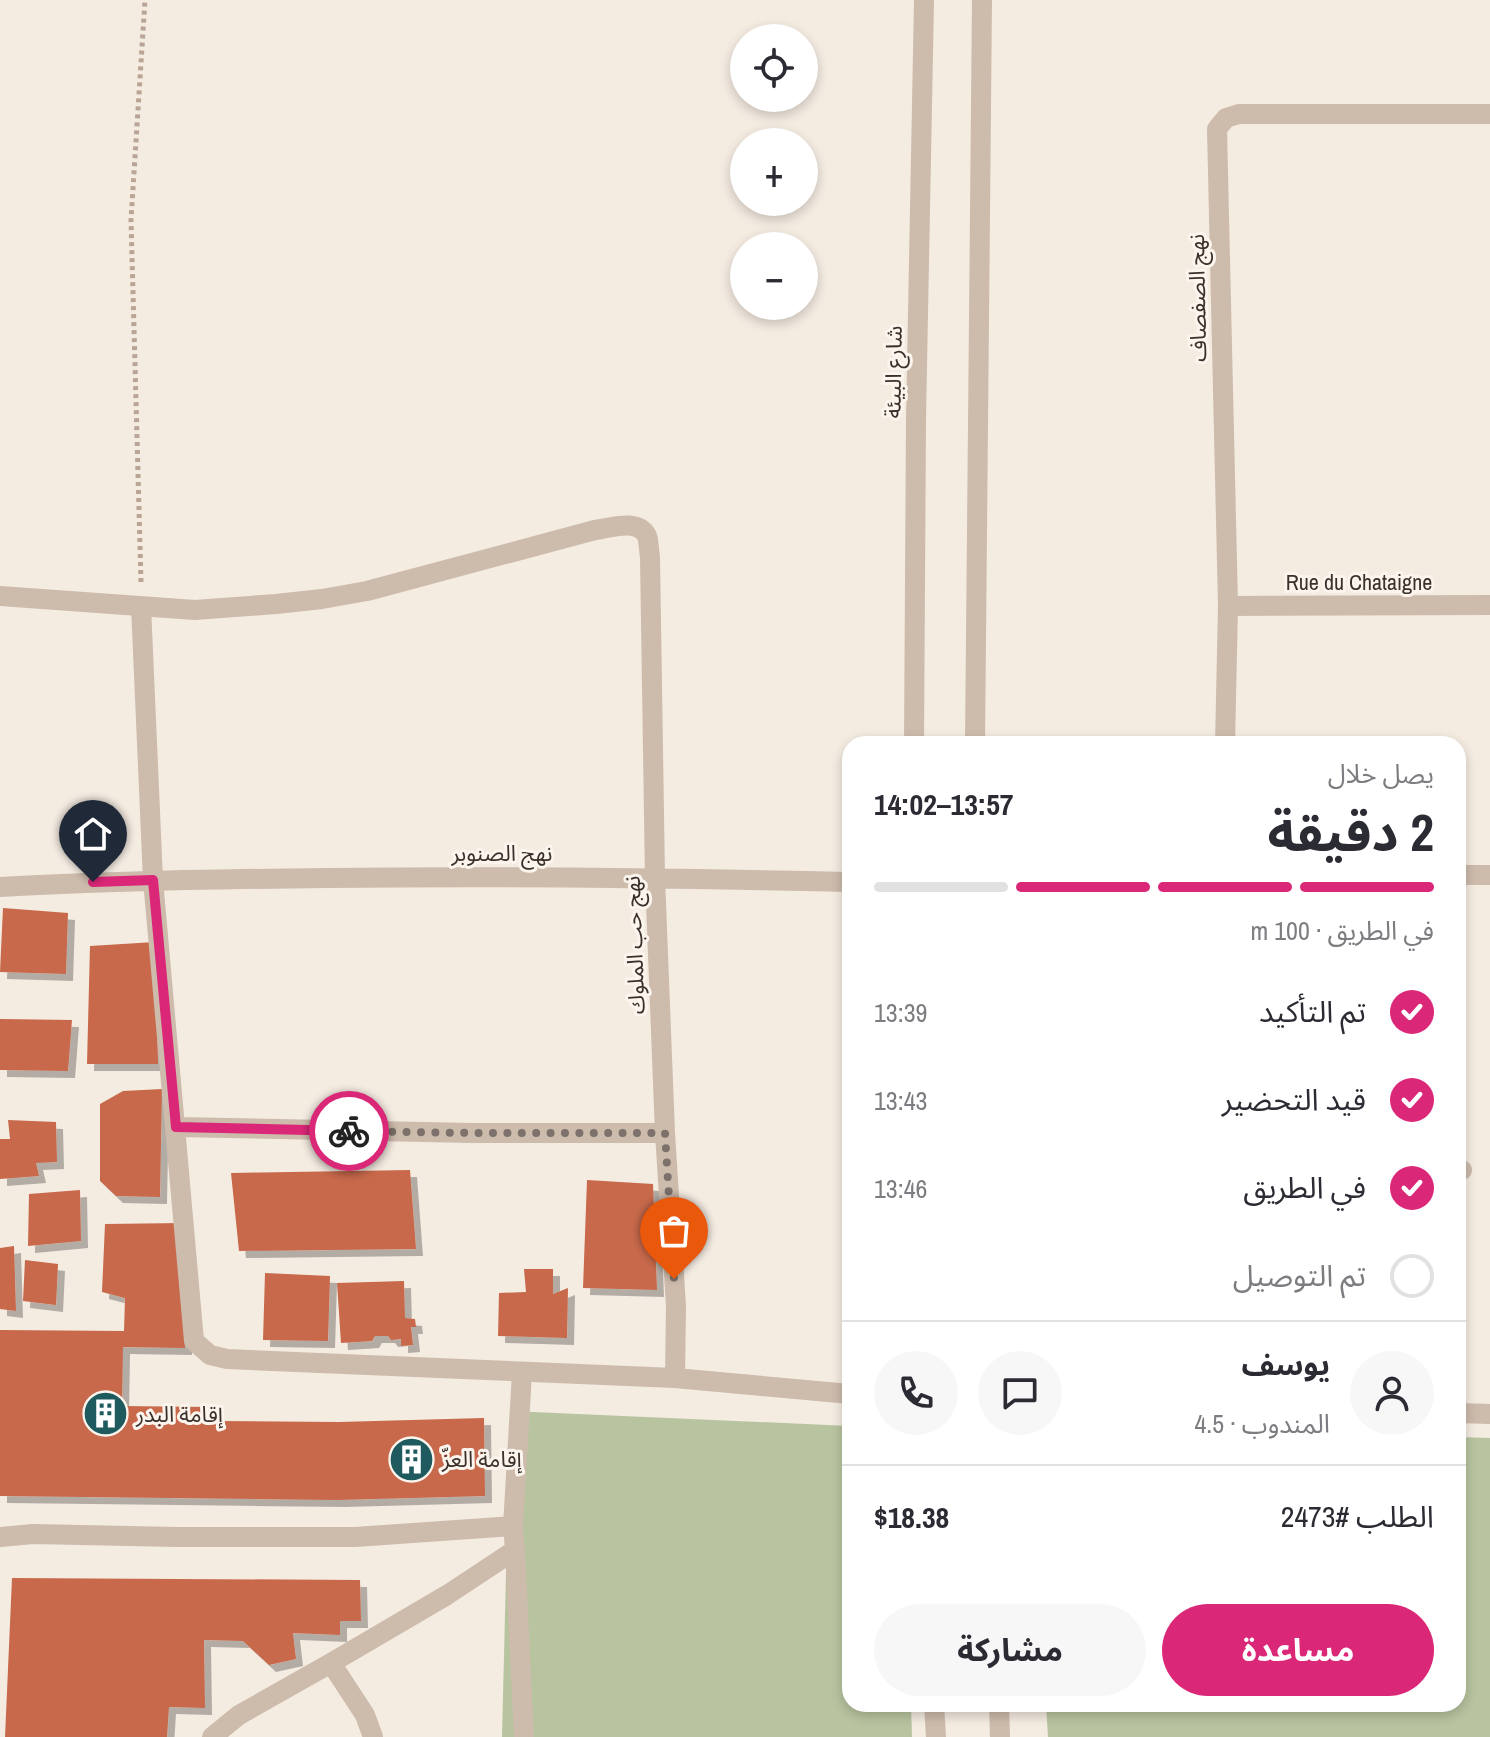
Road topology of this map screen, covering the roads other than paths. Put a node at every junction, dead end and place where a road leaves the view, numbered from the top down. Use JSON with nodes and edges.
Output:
{"nodes":[{"id":1,"x":924,"y":0,"type":"edge"},
{"id":2,"x":982,"y":0,"type":"edge"},
{"id":3,"x":1490,"y":114,"type":"edge"},
{"id":4,"x":0,"y":596,"type":"edge"},
{"id":5,"x":1490,"y":605,"type":"edge"},
{"id":6,"x":141,"y":606,"type":"junction"},
{"id":7,"x":1228,"y":606,"type":"junction"},
{"id":8,"x":914,"y":736,"type":"edge"},
{"id":9,"x":975,"y":736,"type":"edge"},
{"id":10,"x":1225,"y":736,"type":"edge"},
{"id":11,"x":1466,"y":875,"type":"edge"},
{"id":12,"x":1490,"y":875,"type":"edge"},
{"id":13,"x":655,"y":878,"type":"junction"},
{"id":14,"x":153,"y":880,"type":"junction"},
{"id":15,"x":842,"y":882,"type":"edge"},
{"id":16,"x":0,"y":887,"type":"edge"},
{"id":17,"x":176,"y":1127,"type":"junction"},
{"id":18,"x":665,"y":1133,"type":"junction"},
{"id":19,"x":522,"y":1373,"type":"junction"},
{"id":20,"x":675,"y":1378,"type":"junction"},
{"id":21,"x":842,"y":1393,"type":"edge"},
{"id":22,"x":1466,"y":1413,"type":"edge"},
{"id":23,"x":1490,"y":1414,"type":"edge"},
{"id":24,"x":513,"y":1526,"type":"junction"},
{"id":25,"x":0,"y":1537,"type":"edge"},
{"id":26,"x":515,"y":1550,"type":"junction"},
{"id":27,"x":331,"y":1663,"type":"junction"},
{"id":28,"x":934,"y":1712,"type":"edge"},
{"id":29,"x":999,"y":1712,"type":"edge"},
{"id":30,"x":212,"y":1737,"type":"edge"},
{"id":31,"x":373,"y":1737,"type":"edge"},
{"id":32,"x":524,"y":1737,"type":"edge"},
{"id":33,"x":936,"y":1737,"type":"edge"},
{"id":34,"x":1000,"y":1737,"type":"edge"}],
"edges":[{"from":1,"to":8,"type":"street","name":"شارع البيئة"},
{"from":2,"to":9,"type":"street"},
{"from":3,"to":7,"type":"street","name":"نهج الصفصاف"},
{"from":4,"to":6,"type":"street"},
{"from":5,"to":7,"type":"street","name":"Rue du Chataigne"},
{"from":6,"to":13,"type":"street","name":"نهج حب الملوك"},
{"from":6,"to":14,"type":"street"},
{"from":7,"to":10,"type":"street","name":"نهج الصفصاف"},
{"from":11,"to":12,"type":"street"},
{"from":13,"to":14,"type":"street","name":"نهج الصنوبر"},
{"from":13,"to":15,"type":"street","name":"نهج الصنوبر"},
{"from":13,"to":18,"type":"street","name":"نهج حب الملوك"},
{"from":14,"to":16,"type":"street","name":"نهج الصنوبر"},
{"from":14,"to":17,"type":"street"},
{"from":17,"to":18,"type":"street"},
{"from":17,"to":19,"type":"street"},
{"from":18,"to":20,"type":"street","name":"نهج حب الملوك"},
{"from":19,"to":20,"type":"street"},
{"from":19,"to":24,"type":"street"},
{"from":20,"to":21,"type":"street"},
{"from":22,"to":23,"type":"street"},
{"from":24,"to":25,"type":"street"},
{"from":24,"to":26,"type":"street"},
{"from":26,"to":27,"type":"street"},
{"from":26,"to":32,"type":"street"},
{"from":27,"to":30,"type":"street"},
{"from":27,"to":31,"type":"street"},
{"from":28,"to":33,"type":"street"},
{"from":29,"to":34,"type":"street"}]}
